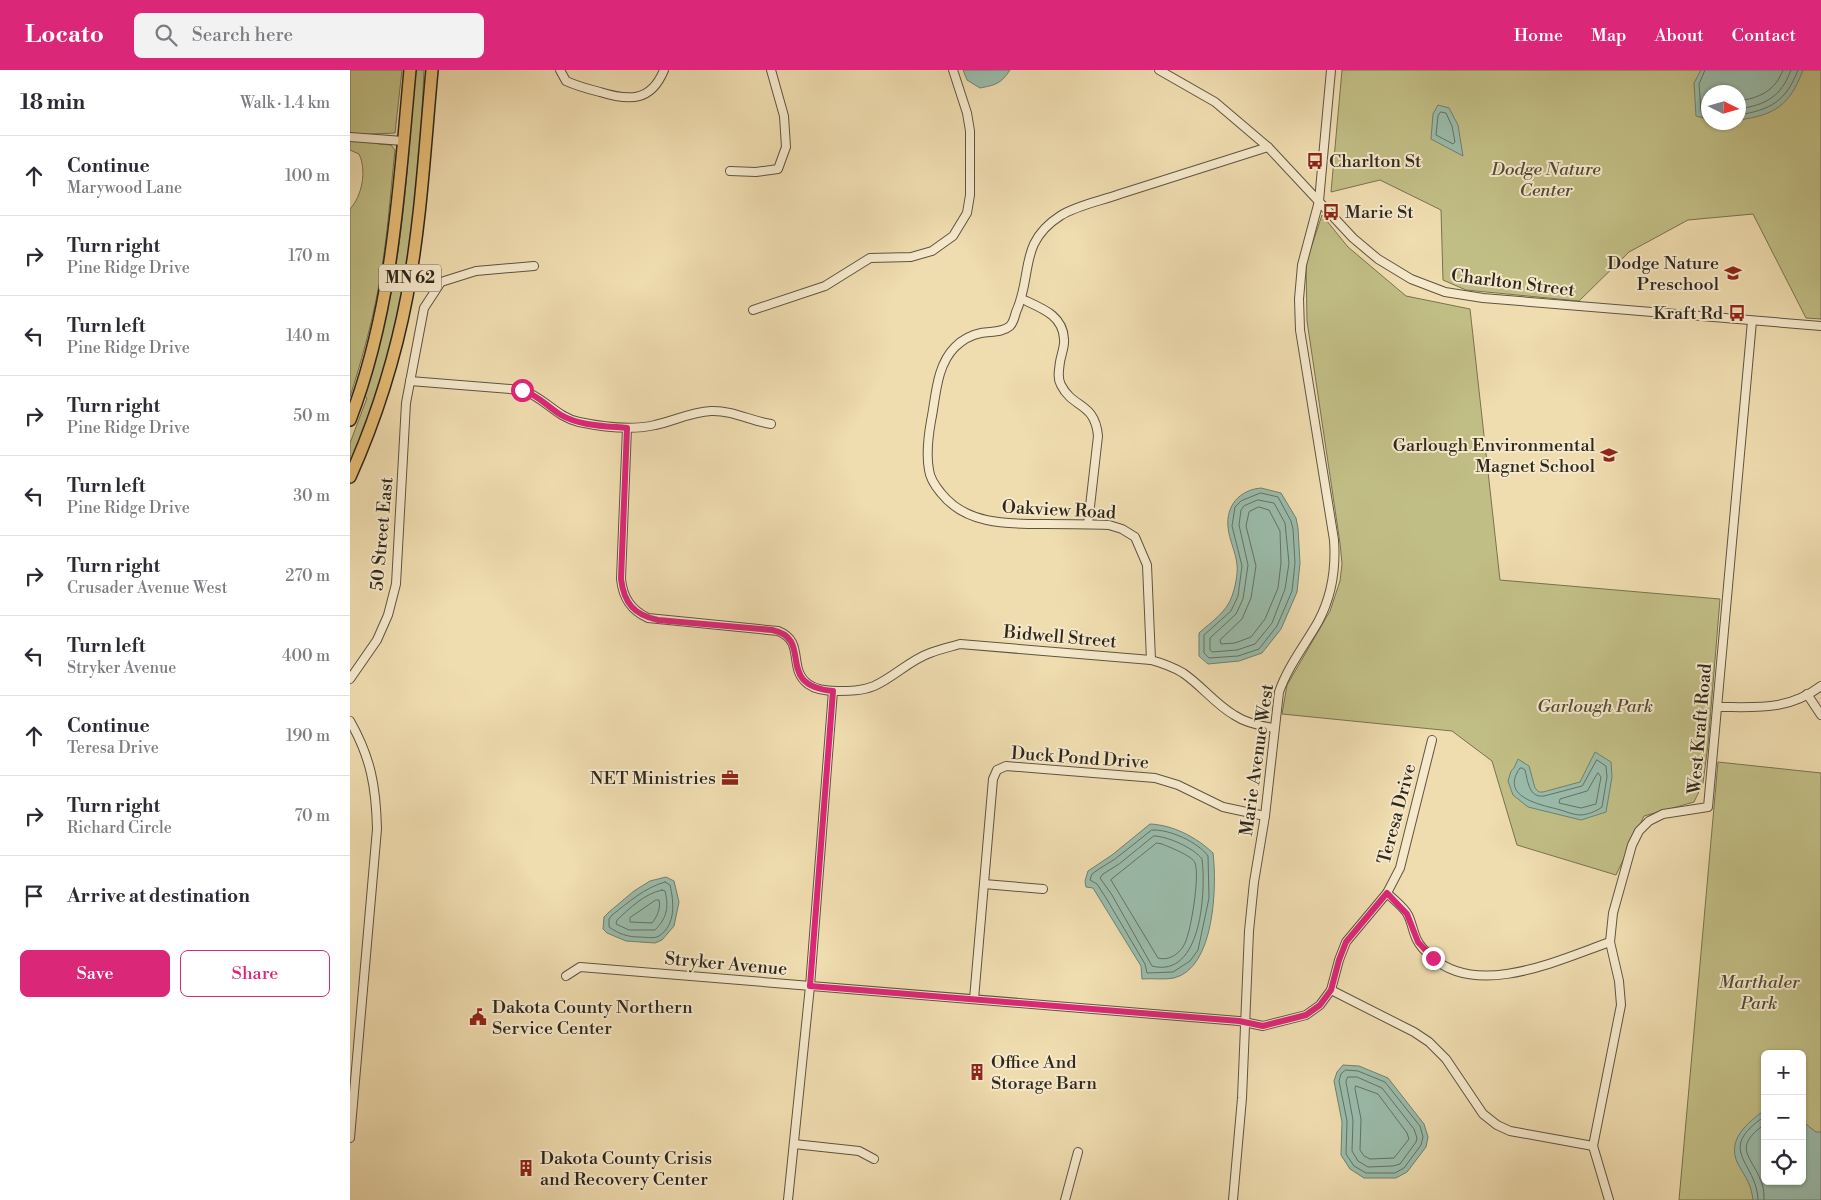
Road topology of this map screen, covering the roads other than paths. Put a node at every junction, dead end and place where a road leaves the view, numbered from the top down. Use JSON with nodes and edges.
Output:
{"nodes":[{"id":1,"x":410,"y":70,"type":"edge"},
{"id":2,"x":427,"y":70,"type":"edge"},
{"id":3,"x":432,"y":70,"type":"edge"},
{"id":4,"x":560,"y":70,"type":"edge"},
{"id":5,"x":664,"y":70,"type":"edge"},
{"id":6,"x":771,"y":70,"type":"edge"},
{"id":7,"x":953,"y":70,"type":"edge"},
{"id":8,"x":1160,"y":70,"type":"edge"},
{"id":9,"x":1330,"y":70,"type":"edge"},
{"id":10,"x":428,"y":112,"type":"junction"},
{"id":11,"x":350,"y":137,"type":"edge"},
{"id":12,"x":404,"y":141,"type":"junction"},
{"id":13,"x":1268,"y":148,"type":"junction"},
{"id":14,"x":730,"y":171,"type":"dead end"},
{"id":15,"x":1319,"y":202,"type":"junction"},
{"id":16,"x":534,"y":266,"type":"dead end"},
{"id":17,"x":1022,"y":299,"type":"junction"},
{"id":18,"x":753,"y":310,"type":"dead end"},
{"id":19,"x":1752,"y":320,"type":"junction"},
{"id":20,"x":1821,"y":326,"type":"edge"},
{"id":21,"x":410,"y":381,"type":"junction"},
{"id":22,"x":350,"y":420,"type":"edge"},
{"id":23,"x":771,"y":424,"type":"dead end"},
{"id":24,"x":627,"y":428,"type":"junction"},
{"id":25,"x":350,"y":477,"type":"edge"},
{"id":26,"x":1088,"y":524,"type":"junction"},
{"id":27,"x":626,"y":600,"type":"junction"},
{"id":28,"x":618,"y":604,"type":"dead end"},
{"id":29,"x":1151,"y":660,"type":"junction"},
{"id":30,"x":350,"y":679,"type":"edge"},
{"id":31,"x":1821,"y":686,"type":"edge"},
{"id":32,"x":833,"y":691,"type":"junction"},
{"id":33,"x":1807,"y":694,"type":"junction"},
{"id":34,"x":1718,"y":707,"type":"junction"},
{"id":35,"x":1821,"y":715,"type":"edge"},
{"id":36,"x":350,"y":721,"type":"edge"},
{"id":37,"x":1274,"y":728,"type":"junction"},
{"id":38,"x":1432,"y":740,"type":"dead end"},
{"id":39,"x":1265,"y":816,"type":"junction"},
{"id":40,"x":984,"y":884,"type":"junction"},
{"id":41,"x":1043,"y":889,"type":"dead end"},
{"id":42,"x":1387,"y":893,"type":"junction"},
{"id":43,"x":1610,"y":942,"type":"junction"},
{"id":44,"x":566,"y":976,"type":"dead end"},
{"id":45,"x":810,"y":986,"type":"junction"},
{"id":46,"x":1331,"y":990,"type":"junction"},
{"id":47,"x":974,"y":999,"type":"junction"},
{"id":48,"x":1246,"y":1021,"type":"junction"},
{"id":49,"x":352,"y":1098,"type":"edge"},
{"id":50,"x":350,"y":1138,"type":"edge"},
{"id":51,"x":794,"y":1144,"type":"junction"},
{"id":52,"x":1593,"y":1146,"type":"junction"},
{"id":53,"x":1078,"y":1152,"type":"dead end"},
{"id":54,"x":874,"y":1159,"type":"dead end"},
{"id":55,"x":788,"y":1200,"type":"edge"},
{"id":56,"x":1065,"y":1200,"type":"edge"},
{"id":57,"x":1233,"y":1200,"type":"edge"},
{"id":58,"x":1609,"y":1200,"type":"edge"}],
"edges":[{"from":1,"to":12,"type":"highway","number":"MN 62"},
{"from":2,"to":10,"type":"highway"},
{"from":3,"to":10,"type":"highway","number":"MN 62"},
{"from":4,"to":5,"type":"street"},
{"from":6,"to":14,"type":"street"},
{"from":7,"to":18,"type":"street"},
{"from":8,"to":13,"type":"street","name":"Charlton Street"},
{"from":9,"to":15,"type":"street","name":"Marie Avenue West"},
{"from":10,"to":25,"type":"highway","number":"MN 62"},
{"from":11,"to":12,"type":"street"},
{"from":12,"to":22,"type":"highway","number":"MN 62"},
{"from":13,"to":15,"type":"street","name":"Charlton Street"},
{"from":13,"to":17,"type":"street","name":"Oakview Road"},
{"from":15,"to":19,"type":"street","name":"Charlton Street"},
{"from":15,"to":37,"type":"street","name":"Marie Avenue West"},
{"from":16,"to":21,"type":"street","name":"50 Street East"},
{"from":17,"to":26,"type":"street"},
{"from":17,"to":26,"type":"street","name":"Oakview Road"},
{"from":19,"to":20,"type":"street","name":"Charlton Street"},
{"from":19,"to":34,"type":"street","name":"West Kraft Road"},
{"from":21,"to":24,"type":"street"},
{"from":21,"to":30,"type":"street","name":"50 Street East"},
{"from":23,"to":24,"type":"street"},
{"from":24,"to":27,"type":"street"},
{"from":26,"to":29,"type":"street","name":"Oakview Road"},
{"from":27,"to":28,"type":"street"},
{"from":27,"to":32,"type":"street","name":"Bidwell Street"},
{"from":29,"to":32,"type":"street","name":"Bidwell Street"},
{"from":29,"to":37,"type":"street","name":"Bidwell Street"},
{"from":31,"to":33,"type":"street"},
{"from":32,"to":45,"type":"street"},
{"from":33,"to":34,"type":"street"},
{"from":33,"to":35,"type":"street"},
{"from":34,"to":43,"type":"street","name":"West Kraft Road"},
{"from":36,"to":49,"type":"street"},
{"from":37,"to":39,"type":"street","name":"Marie Avenue West"},
{"from":38,"to":42,"type":"street","name":"Teresa Drive"},
{"from":39,"to":40,"type":"street","name":"Duck Pond Drive"},
{"from":39,"to":48,"type":"street","name":"Marie Avenue West"},
{"from":40,"to":41,"type":"street"},
{"from":40,"to":47,"type":"street","name":"Duck Pond Drive"},
{"from":42,"to":43,"type":"street"},
{"from":42,"to":46,"type":"street","name":"Teresa Drive"},
{"from":43,"to":52,"type":"street","name":"West Kraft Road"},
{"from":44,"to":45,"type":"street","name":"Stryker Avenue"},
{"from":45,"to":47,"type":"street","name":"Stryker Avenue"},
{"from":45,"to":51,"type":"street"},
{"from":46,"to":48,"type":"street","name":"Teresa Drive"},
{"from":46,"to":52,"type":"street"},
{"from":47,"to":48,"type":"street","name":"Stryker Avenue"},
{"from":48,"to":57,"type":"street","name":"Marie Avenue West"},
{"from":49,"to":50,"type":"street"},
{"from":51,"to":54,"type":"street"},
{"from":51,"to":55,"type":"street"},
{"from":52,"to":58,"type":"street","name":"West Kraft Road"},
{"from":53,"to":56,"type":"street"}]}
